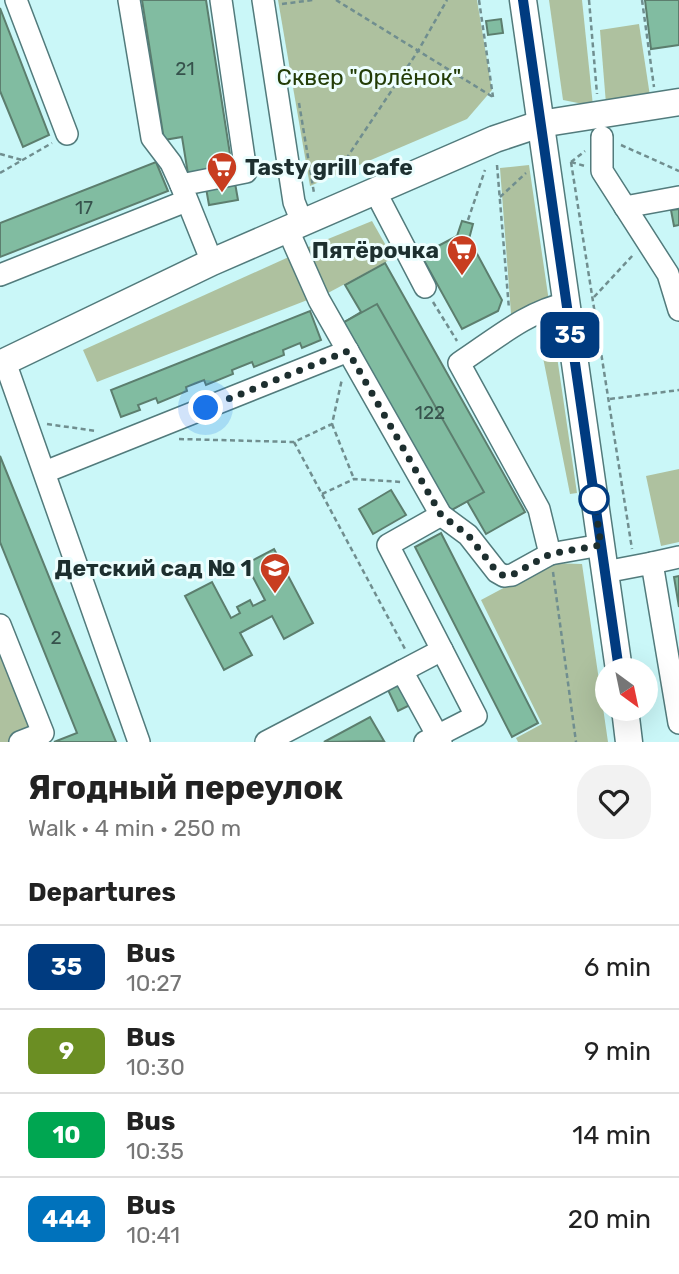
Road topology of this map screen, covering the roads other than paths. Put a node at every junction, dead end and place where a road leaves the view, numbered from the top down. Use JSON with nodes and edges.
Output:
{"nodes":[{"id":1,"x":16,"y":0,"type":"edge"},
{"id":2,"x":129,"y":0,"type":"edge"},
{"id":3,"x":221,"y":0,"type":"edge"},
{"id":4,"x":523,"y":0,"type":"edge"},
{"id":5,"x":272,"y":2,"type":"edge"},
{"id":6,"x":668,"y":104,"type":"edge"},
{"id":7,"x":540,"y":124,"type":"junction"},
{"id":8,"x":601,"y":125,"type":"junction"},
{"id":9,"x":67,"y":134,"type":"road end"},
{"id":10,"x":375,"y":191,"type":"junction"},
{"id":11,"x":183,"y":192,"type":"junction"},
{"id":12,"x":679,"y":197,"type":"edge"},
{"id":13,"x":625,"y":206,"type":"junction"},
{"id":14,"x":295,"y":225,"type":"junction"},
{"id":15,"x":212,"y":262,"type":"junction"},
{"id":16,"x":0,"y":275,"type":"edge"},
{"id":17,"x":425,"y":287,"type":"road end"},
{"id":18,"x":565,"y":304,"type":"junction"},
{"id":19,"x":679,"y":310,"type":"edge"},
{"id":20,"x":348,"y":351,"type":"junction"},
{"id":21,"x":3,"y":363,"type":"edge"},
{"id":22,"x":45,"y":472,"type":"junction"},
{"id":23,"x":441,"y":515,"type":"junction"},
{"id":24,"x":601,"y":545,"type":"junction"},
{"id":25,"x":550,"y":554,"type":"junction"},
{"id":26,"x":679,"y":557,"type":"edge"},
{"id":27,"x":644,"y":565,"type":"junction"},
{"id":28,"x":605,"y":572,"type":"junction"},
{"id":29,"x":0,"y":625,"type":"edge"},
{"id":30,"x":442,"y":650,"type":"junction"},
{"id":31,"x":617,"y":658,"type":"edge"},
{"id":32,"x":408,"y":668,"type":"junction"},
{"id":33,"x":679,"y":716,"type":"edge"},
{"id":34,"x":626,"y":721,"type":"edge"},
{"id":35,"x":434,"y":740,"type":"edge"},
{"id":36,"x":20,"y":742,"type":"edge"},
{"id":37,"x":139,"y":742,"type":"edge"},
{"id":38,"x":266,"y":742,"type":"edge"},
{"id":39,"x":629,"y":742,"type":"edge"}],
"edges":[{"from":1,"to":9,"type":"street"},
{"from":2,"to":11,"type":"street"},
{"from":3,"to":11,"type":"street"},
{"from":4,"to":7,"type":"main road"},
{"from":5,"to":14,"type":"street"},
{"from":6,"to":8,"type":"main road"},
{"from":7,"to":8,"type":"main road"},
{"from":7,"to":10,"type":"main road"},
{"from":7,"to":18,"type":"main road"},
{"from":8,"to":13,"type":"street"},
{"from":10,"to":14,"type":"main road"},
{"from":10,"to":17,"type":"street"},
{"from":11,"to":15,"type":"street"},
{"from":11,"to":16,"type":"street"},
{"from":12,"to":13,"type":"street"},
{"from":13,"to":19,"type":"street"},
{"from":14,"to":15,"type":"main road"},
{"from":14,"to":20,"type":"street"},
{"from":15,"to":21,"type":"main road"},
{"from":18,"to":24,"type":"main road"},
{"from":18,"to":25,"type":"street"},
{"from":20,"to":22,"type":"street"},
{"from":20,"to":23,"type":"street"},
{"from":21,"to":22,"type":"street"},
{"from":22,"to":37,"type":"street"},
{"from":23,"to":25,"type":"street"},
{"from":23,"to":30,"type":"street"},
{"from":24,"to":25,"type":"street"},
{"from":24,"to":28,"type":"main road"},
{"from":26,"to":27,"type":"street"},
{"from":27,"to":28,"type":"street"},
{"from":27,"to":33,"type":"street"},
{"from":28,"to":31,"type":"main road"},
{"from":29,"to":36,"type":"street"},
{"from":30,"to":32,"type":"street"},
{"from":30,"to":35,"type":"street"},
{"from":32,"to":35,"type":"street"},
{"from":32,"to":38,"type":"street"},
{"from":34,"to":39,"type":"main road"}]}
